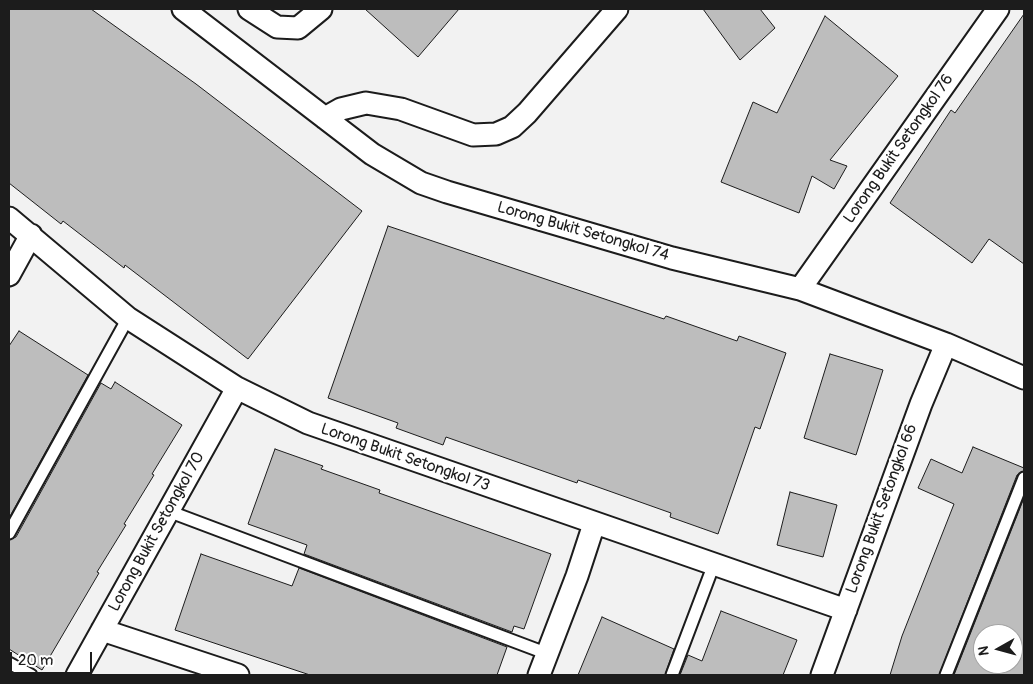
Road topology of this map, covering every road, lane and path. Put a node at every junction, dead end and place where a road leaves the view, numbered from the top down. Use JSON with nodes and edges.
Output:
{"nodes":[{"id":1,"x":183,"y":9,"type":"edge"},
{"id":2,"x":248,"y":9,"type":"edge"},
{"id":3,"x":321,"y":9,"type":"edge"},
{"id":4,"x":617,"y":9,"type":"edge"},
{"id":5,"x":998,"y":9,"type":"edge"},
{"id":6,"x":325,"y":118,"type":"junction"},
{"id":7,"x":9,"y":218,"type":"edge"},
{"id":8,"x":31,"y":235,"type":"junction"},
{"id":9,"x":9,"y":275,"type":"edge"},
{"id":10,"x":800,"y":289,"type":"junction"},
{"id":11,"x":128,"y":318,"type":"junction"},
{"id":12,"x":946,"y":344,"type":"junction"},
{"id":13,"x":1024,"y":378,"type":"edge"},
{"id":14,"x":237,"y":388,"type":"junction"},
{"id":15,"x":1024,"y":478,"type":"edge"},
{"id":16,"x":168,"y":511,"type":"junction"},
{"id":17,"x":594,"y":524,"type":"junction"},
{"id":18,"x":9,"y":533,"type":"edge"},
{"id":19,"x":714,"y":564,"type":"junction"},
{"id":20,"x":846,"y":610,"type":"junction"},
{"id":21,"x":102,"y":630,"type":"junction"},
{"id":22,"x":548,"y":654,"type":"junction"},
{"id":23,"x":9,"y":663,"type":"edge"},
{"id":24,"x":31,"y":675,"type":"edge"},
{"id":25,"x":77,"y":675,"type":"edge"},
{"id":26,"x":238,"y":675,"type":"edge"},
{"id":27,"x":539,"y":675,"type":"edge"},
{"id":28,"x":672,"y":675,"type":"edge"},
{"id":29,"x":822,"y":675,"type":"edge"},
{"id":30,"x":946,"y":675,"type":"edge"}],
"edges":[{"from":1,"to":6,"type":"street","name":"Lorong Bukit Setongkol 74"},
{"from":2,"to":3,"type":"street"},
{"from":4,"to":6,"type":"street"},
{"from":5,"to":10,"type":"street","name":"Lorong Bukit Setongkol 76"},
{"from":6,"to":10,"type":"street","name":"Lorong Bukit Setongkol 74"},
{"from":7,"to":8,"type":"street","name":"Lorong Bukit Setongkol 73"},
{"from":8,"to":9,"type":"street"},
{"from":8,"to":11,"type":"street","name":"Lorong Bukit Setongkol 73"},
{"from":10,"to":12,"type":"street","name":"Lorong Bukit Setongkol 74"},
{"from":11,"to":14,"type":"street","name":"Lorong Bukit Setongkol 73"},
{"from":11,"to":18,"type":"lane"},
{"from":12,"to":13,"type":"street","name":"Lorong Bukit Setongkol 74"},
{"from":12,"to":20,"type":"street","name":"Lorong Bukit Setongkol 66"},
{"from":14,"to":16,"type":"street","name":"Lorong Bukit Setongkol 70"},
{"from":14,"to":17,"type":"street","name":"Lorong Bukit Setongkol 73"},
{"from":15,"to":30,"type":"lane"},
{"from":16,"to":21,"type":"street","name":"Lorong Bukit Setongkol 70"},
{"from":16,"to":22,"type":"lane"},
{"from":17,"to":19,"type":"street","name":"Lorong Bukit Setongkol 73"},
{"from":17,"to":22,"type":"street"},
{"from":19,"to":20,"type":"street","name":"Lorong Bukit Setongkol 73"},
{"from":19,"to":28,"type":"lane"},
{"from":20,"to":29,"type":"street","name":"Lorong Bukit Setongkol 66"},
{"from":21,"to":25,"type":"street","name":"Lorong Bukit Setongkol 70"},
{"from":21,"to":26,"type":"street"},
{"from":22,"to":27,"type":"street"},
{"from":23,"to":24,"type":"lane"}]}
